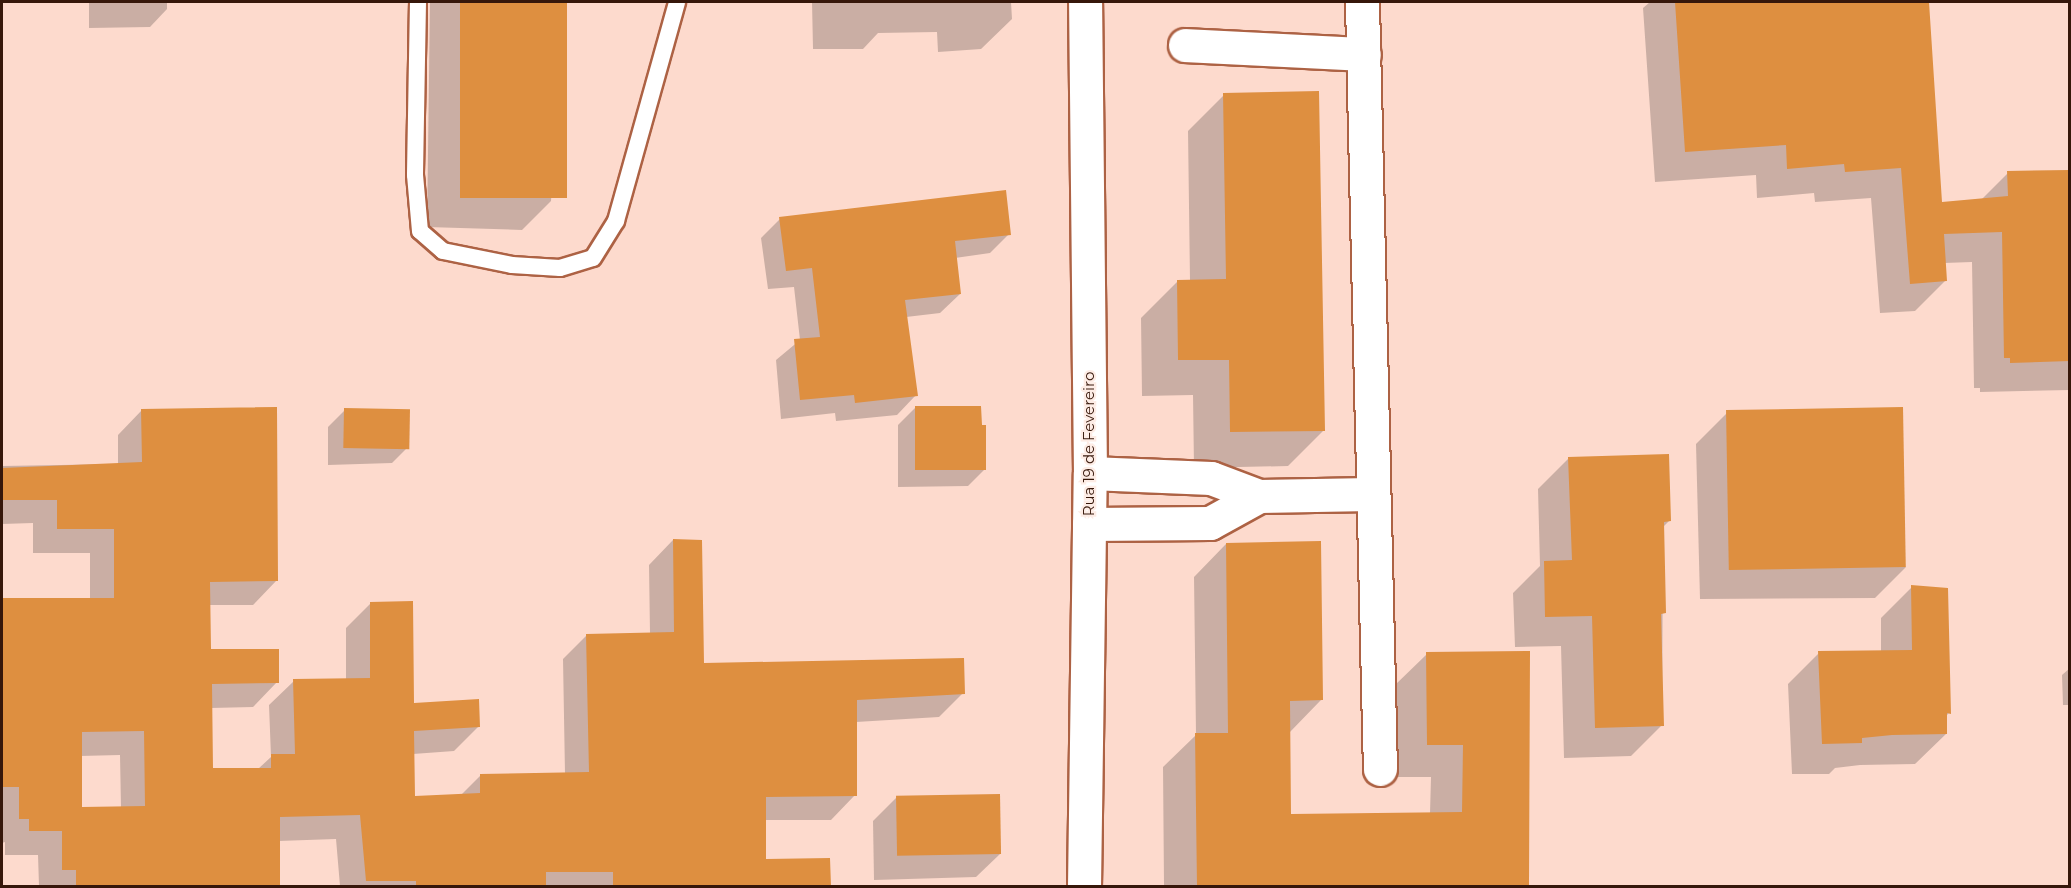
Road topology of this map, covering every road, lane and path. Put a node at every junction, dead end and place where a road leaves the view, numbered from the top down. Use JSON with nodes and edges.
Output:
{"nodes":[{"id":1,"x":418,"y":2,"type":"edge"},
{"id":2,"x":677,"y":2,"type":"edge"},
{"id":3,"x":1085,"y":2,"type":"edge"},
{"id":4,"x":1362,"y":2,"type":"edge"},
{"id":5,"x":1185,"y":45,"type":"dead end"},
{"id":6,"x":1364,"y":54,"type":"junction"},
{"id":7,"x":1090,"y":473,"type":"junction"},
{"id":8,"x":1371,"y":494,"type":"junction"},
{"id":9,"x":1259,"y":496,"type":"junction"},
{"id":10,"x":1089,"y":524,"type":"junction"},
{"id":11,"x":1380,"y":769,"type":"dead end"},
{"id":12,"x":1084,"y":886,"type":"edge"}],
"edges":[{"from":1,"to":2,"type":"lane"},
{"from":3,"to":7,"type":"street","name":"Rua 19 de Fevereiro"},
{"from":4,"to":6,"type":"street"},
{"from":5,"to":6,"type":"street"},
{"from":6,"to":8,"type":"street"},
{"from":7,"to":9,"type":"street"},
{"from":7,"to":10,"type":"street","name":"Rua 19 de Fevereiro"},
{"from":8,"to":9,"type":"street"},
{"from":8,"to":11,"type":"street"},
{"from":9,"to":10,"type":"street"},
{"from":10,"to":12,"type":"street","name":"Rua 19 de Fevereiro"}]}
